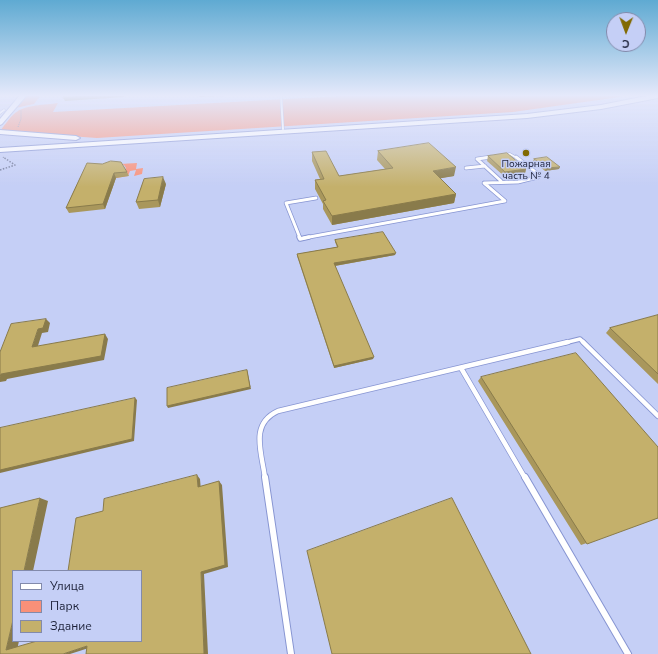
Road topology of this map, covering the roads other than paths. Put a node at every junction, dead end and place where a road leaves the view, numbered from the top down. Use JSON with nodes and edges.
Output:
{"nodes":[{"id":1,"x":283,"y":126,"type":"edge"},
{"id":2,"x":334,"y":126,"type":"edge"},
{"id":3,"x":378,"y":126,"type":"edge"},
{"id":4,"x":283,"y":129,"type":"junction"},
{"id":5,"x":0,"y":132,"type":"edge"},
{"id":6,"x":99,"y":140,"type":"junction"},
{"id":7,"x":0,"y":146,"type":"edge"},
{"id":8,"x":1,"y":155,"type":"edge"},
{"id":9,"x":485,"y":166,"type":"junction"},
{"id":10,"x":466,"y":168,"type":"dead end"},
{"id":11,"x":501,"y":181,"type":"junction"},
{"id":12,"x":316,"y":198,"type":"dead end"},
{"id":13,"x":461,"y":368,"type":"junction"},
{"id":14,"x":658,"y":416,"type":"edge"},
{"id":15,"x":291,"y":654,"type":"edge"},
{"id":16,"x":628,"y":654,"type":"edge"}],
"edges":[{"from":1,"to":4,"type":"lane"},
{"from":2,"to":4,"type":"main road"},
{"from":3,"to":8,"type":"main road"},
{"from":4,"to":6,"type":"main road"},
{"from":5,"to":6,"type":"main road"},
{"from":6,"to":7,"type":"main road"},
{"from":9,"to":10,"type":"lane"},
{"from":9,"to":11,"type":"lane"},
{"from":9,"to":11,"type":"lane"},
{"from":11,"to":12,"type":"lane"},
{"from":13,"to":14,"type":"lane"},
{"from":13,"to":15,"type":"lane"},
{"from":13,"to":16,"type":"lane"}]}
